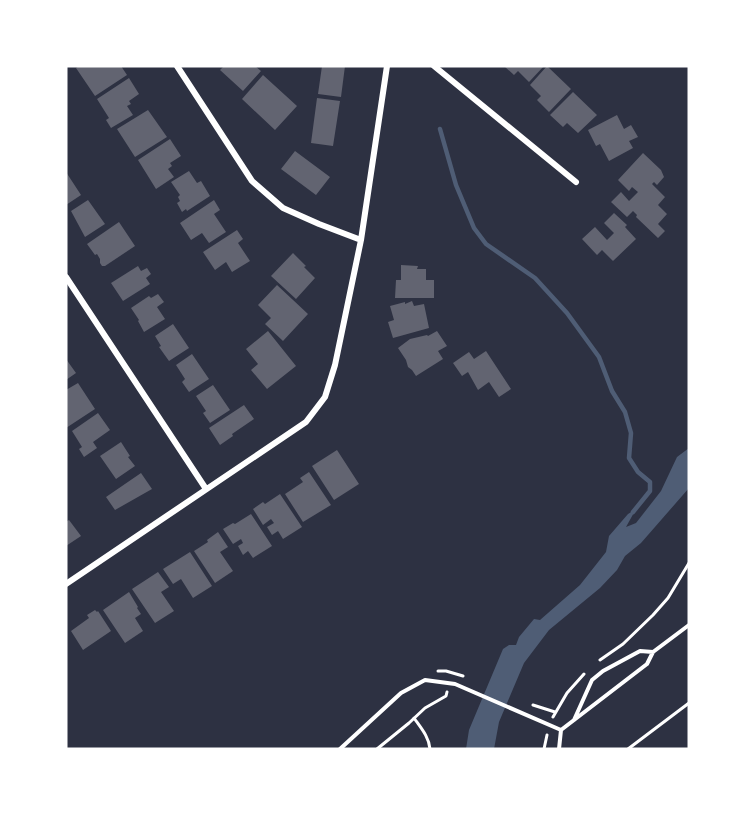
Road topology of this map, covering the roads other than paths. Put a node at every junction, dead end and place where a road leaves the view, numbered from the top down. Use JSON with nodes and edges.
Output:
{"nodes":[{"id":1,"x":177,"y":66,"type":"edge"},
{"id":2,"x":387,"y":66,"type":"edge"},
{"id":3,"x":434,"y":66,"type":"edge"},
{"id":4,"x":576,"y":182,"type":"dead end"},
{"id":5,"x":361,"y":240,"type":"junction"},
{"id":6,"x":66,"y":277,"type":"edge"},
{"id":7,"x":206,"y":489,"type":"junction"},
{"id":8,"x":66,"y":584,"type":"edge"},
{"id":9,"x":689,"y":625,"type":"edge"},
{"id":10,"x":653,"y":652,"type":"junction"},
{"id":11,"x":573,"y":720,"type":"junction"},
{"id":12,"x":561,"y":730,"type":"junction"},
{"id":13,"x":340,"y":749,"type":"edge"},
{"id":14,"x":559,"y":749,"type":"edge"}],
"edges":[{"from":1,"to":5,"type":"street"},
{"from":2,"to":5,"type":"street"},
{"from":3,"to":4,"type":"street"},
{"from":5,"to":7,"type":"street"},
{"from":6,"to":7,"type":"street"},
{"from":7,"to":8,"type":"street"},
{"from":9,"to":10,"type":"lane"},
{"from":10,"to":11,"type":"lane"},
{"from":10,"to":11,"type":"lane"},
{"from":11,"to":12,"type":"lane"},
{"from":12,"to":13,"type":"lane"},
{"from":12,"to":14,"type":"lane"}]}
